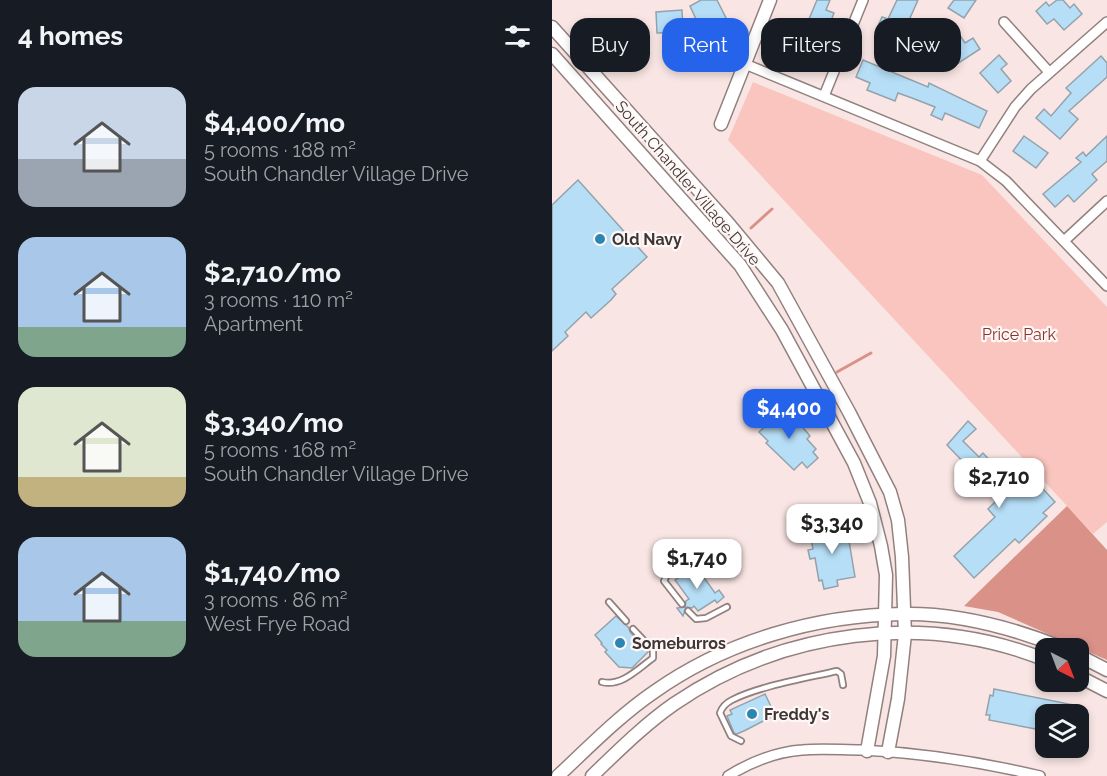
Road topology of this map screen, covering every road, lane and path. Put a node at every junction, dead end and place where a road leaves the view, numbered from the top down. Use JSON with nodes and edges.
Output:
{"nodes":[{"id":1,"x":770,"y":0,"type":"edge"},
{"id":2,"x":863,"y":0,"type":"edge"},
{"id":3,"x":1004,"y":22,"type":"dead end"},
{"id":4,"x":1107,"y":22,"type":"edge"},
{"id":5,"x":555,"y":36,"type":"edge"},
{"id":6,"x":749,"y":52,"type":"edge"},
{"id":7,"x":552,"y":54,"type":"edge"},
{"id":8,"x":749,"y":66,"type":"edge"},
{"id":9,"x":741,"y":72,"type":"edge"},
{"id":10,"x":1049,"y":72,"type":"junction"},
{"id":11,"x":824,"y":96,"type":"junction"},
{"id":12,"x":721,"y":124,"type":"dead end"},
{"id":13,"x":980,"y":161,"type":"junction"},
{"id":14,"x":1107,"y":201,"type":"edge"},
{"id":15,"x":1064,"y":241,"type":"junction"},
{"id":16,"x":1107,"y":286,"type":"edge"},
{"id":17,"x":714,"y":547,"type":"dead end"},
{"id":18,"x":609,"y":602,"type":"dead end"},
{"id":19,"x":682,"y":604,"type":"dead end"},
{"id":20,"x":727,"y":607,"type":"dead end"},
{"id":21,"x":688,"y":611,"type":"dead end"},
{"id":22,"x":895,"y":614,"type":"junction"},
{"id":23,"x":626,"y":621,"type":"dead end"},
{"id":24,"x":633,"y":629,"type":"dead end"},
{"id":25,"x":895,"y":634,"type":"junction"},
{"id":26,"x":1038,"y":638,"type":"edge"},
{"id":27,"x":1035,"y":656,"type":"edge"},
{"id":28,"x":1089,"y":661,"type":"edge"},
{"id":29,"x":1107,"y":670,"type":"edge"},
{"id":30,"x":602,"y":682,"type":"dead end"},
{"id":31,"x":1089,"y":682,"type":"edge"},
{"id":32,"x":843,"y":685,"type":"dead end"},
{"id":33,"x":1107,"y":691,"type":"edge"},
{"id":34,"x":741,"y":741,"type":"dead end"},
{"id":35,"x":867,"y":751,"type":"junction"},
{"id":36,"x":888,"y":752,"type":"junction"},
{"id":37,"x":558,"y":776,"type":"edge"},
{"id":38,"x":592,"y":776,"type":"edge"},
{"id":39,"x":728,"y":776,"type":"edge"},
{"id":40,"x":1040,"y":776,"type":"edge"}],
"edges":[{"from":1,"to":6,"type":"street"},
{"from":2,"to":11,"type":"street"},
{"from":3,"to":10,"type":"street"},
{"from":4,"to":10,"type":"street"},
{"from":5,"to":22,"type":"street","name":"South Chandler Village Drive"},
{"from":7,"to":22,"type":"street","name":"South Chandler Village Drive"},
{"from":8,"to":11,"type":"street"},
{"from":9,"to":12,"type":"street"},
{"from":10,"to":13,"type":"street"},
{"from":11,"to":13,"type":"street"},
{"from":13,"to":15,"type":"street"},
{"from":14,"to":15,"type":"street"},
{"from":15,"to":16,"type":"street"},
{"from":17,"to":19,"type":"lane"},
{"from":18,"to":23,"type":"lane"},
{"from":20,"to":21,"type":"lane"},
{"from":22,"to":25,"type":"street","name":"South Chandler Village Drive"},
{"from":22,"to":25,"type":"street","name":"South Chandler Village Drive"},
{"from":22,"to":26,"type":"street"},
{"from":22,"to":37,"type":"street"},
{"from":24,"to":30,"type":"lane"},
{"from":25,"to":27,"type":"street"},
{"from":25,"to":35,"type":"street","name":"South Chandler Village Drive"},
{"from":25,"to":36,"type":"street","name":"South Chandler Village Drive"},
{"from":25,"to":38,"type":"street"},
{"from":28,"to":29,"type":"street"},
{"from":31,"to":33,"type":"street"},
{"from":32,"to":34,"type":"lane"},
{"from":35,"to":36,"type":"street"},
{"from":35,"to":39,"type":"street"},
{"from":36,"to":40,"type":"street"}]}
